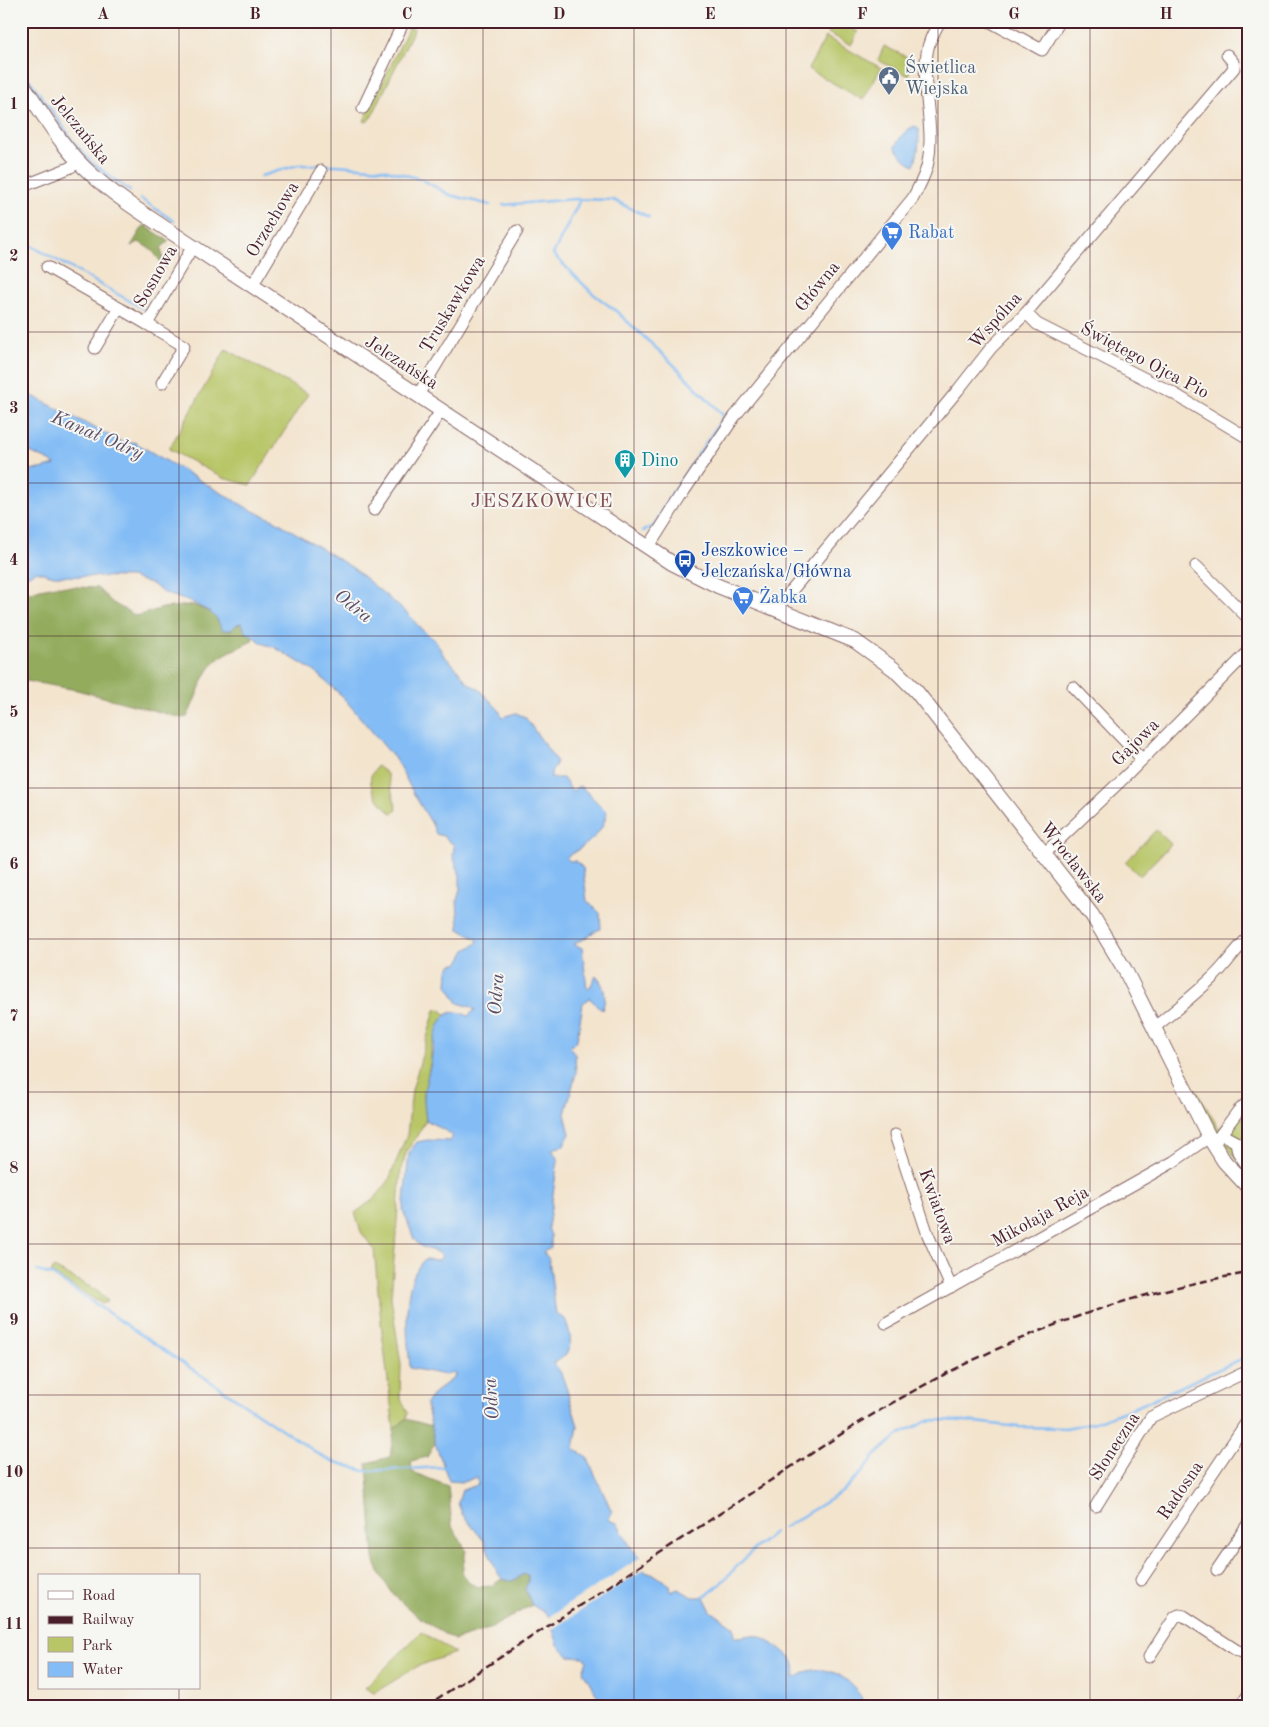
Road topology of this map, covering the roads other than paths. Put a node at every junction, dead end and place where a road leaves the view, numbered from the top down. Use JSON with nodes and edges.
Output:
{"nodes":[{"id":1,"x":404,"y":21,"type":"edge"},
{"id":2,"x":940,"y":21,"type":"edge"},
{"id":3,"x":989,"y":21,"type":"edge"},
{"id":4,"x":1060,"y":21,"type":"edge"},
{"id":5,"x":1227,"y":56,"type":"dead end"},
{"id":6,"x":21,"y":82,"type":"edge"},
{"id":7,"x":362,"y":108,"type":"dead end"},
{"id":8,"x":79,"y":162,"type":"junction"},
{"id":9,"x":321,"y":171,"type":"dead end"},
{"id":10,"x":21,"y":187,"type":"edge"},
{"id":11,"x":517,"y":231,"type":"dead end"},
{"id":12,"x":193,"y":246,"type":"junction"},
{"id":13,"x":47,"y":267,"type":"dead end"},
{"id":14,"x":252,"y":286,"type":"junction"},
{"id":15,"x":119,"y":308,"type":"junction"},
{"id":16,"x":1026,"y":313,"type":"junction"},
{"id":17,"x":147,"y":324,"type":"junction"},
{"id":18,"x":95,"y":348,"type":"dead end"},
{"id":19,"x":162,"y":382,"type":"dead end"},
{"id":20,"x":418,"y":395,"type":"junction"},
{"id":21,"x":441,"y":410,"type":"junction"},
{"id":22,"x":1248,"y":438,"type":"edge"},
{"id":23,"x":374,"y":510,"type":"dead end"},
{"id":24,"x":648,"y":548,"type":"junction"},
{"id":25,"x":1196,"y":566,"type":"dead end"},
{"id":26,"x":778,"y":610,"type":"junction"},
{"id":27,"x":1248,"y":618,"type":"edge"},
{"id":28,"x":803,"y":620,"type":"joint"},
{"id":29,"x":1248,"y":652,"type":"edge"},
{"id":30,"x":1073,"y":687,"type":"dead end"},
{"id":31,"x":1142,"y":759,"type":"junction"},
{"id":32,"x":1044,"y":854,"type":"junction"},
{"id":33,"x":1248,"y":938,"type":"edge"},
{"id":34,"x":1154,"y":1028,"type":"junction"},
{"id":35,"x":1248,"y":1102,"type":"edge"},
{"id":36,"x":895,"y":1135,"type":"dead end"},
{"id":37,"x":1214,"y":1139,"type":"junction"},
{"id":38,"x":1248,"y":1166,"type":"edge"},
{"id":39,"x":1248,"y":1187,"type":"edge"},
{"id":40,"x":950,"y":1286,"type":"junction"},
{"id":41,"x":886,"y":1323,"type":"dead end"},
{"id":42,"x":1248,"y":1371,"type":"edge"},
{"id":43,"x":1248,"y":1420,"type":"edge"},
{"id":44,"x":1096,"y":1506,"type":"dead end"},
{"id":45,"x":1248,"y":1524,"type":"edge"},
{"id":46,"x":1217,"y":1570,"type":"dead end"},
{"id":47,"x":1141,"y":1580,"type":"dead end"},
{"id":48,"x":1248,"y":1655,"type":"edge"},
{"id":49,"x":1149,"y":1657,"type":"dead end"},
{"id":50,"x":1248,"y":1695,"type":"edge"},
{"id":51,"x":1241,"y":1706,"type":"edge"}],
"edges":[{"from":1,"to":7,"type":"street"},
{"from":2,"to":24,"type":"street","name":"Główna"},
{"from":3,"to":4,"type":"street"},
{"from":5,"to":16,"type":"street","name":"Wspólna"},
{"from":6,"to":8,"type":"main road","name":"Jelczańska"},
{"from":8,"to":10,"type":"street"},
{"from":8,"to":12,"type":"main road","name":"Jelczańska"},
{"from":9,"to":14,"type":"street","name":"Orzechowa"},
{"from":11,"to":20,"type":"street","name":"Truskawkowa"},
{"from":12,"to":14,"type":"main road","name":"Jelczańska"},
{"from":12,"to":17,"type":"street","name":"Sosnowa"},
{"from":13,"to":15,"type":"street","name":"Sosnowa"},
{"from":14,"to":20,"type":"main road","name":"Jelczańska"},
{"from":15,"to":17,"type":"street","name":"Sosnowa"},
{"from":15,"to":18,"type":"street","name":"Sosnowa"},
{"from":16,"to":22,"type":"street","name":"Świętego Ojca Pio"},
{"from":16,"to":26,"type":"street","name":"Wspólna"},
{"from":17,"to":19,"type":"street","name":"Sosnowa"},
{"from":20,"to":21,"type":"main road","name":"Jelczańska"},
{"from":21,"to":23,"type":"street"},
{"from":21,"to":24,"type":"main road","name":"Jelczańska"},
{"from":24,"to":26,"type":"main road","name":"Jelczańska"},
{"from":25,"to":27,"type":"street"},
{"from":26,"to":28,"type":"main road","name":"Jelczańska"},
{"from":28,"to":32,"type":"main road","name":"Wrocławska"},
{"from":29,"to":31,"type":"street","name":"Gajowa"},
{"from":30,"to":31,"type":"street"},
{"from":31,"to":32,"type":"street","name":"Gajowa"},
{"from":32,"to":34,"type":"main road","name":"Wrocławska"},
{"from":33,"to":34,"type":"street"},
{"from":34,"to":37,"type":"main road","name":"Wrocławska"},
{"from":35,"to":37,"type":"street","name":"Mikołaja Reja"},
{"from":36,"to":40,"type":"street","name":"Kwiatowa"},
{"from":37,"to":38,"type":"street"},
{"from":37,"to":39,"type":"main road","name":"Wrocławska"},
{"from":37,"to":40,"type":"street","name":"Mikołaja Reja"},
{"from":40,"to":41,"type":"street","name":"Mikołaja Reja"},
{"from":42,"to":44,"type":"street","name":"Słoneczna"},
{"from":43,"to":47,"type":"street","name":"Radosna"},
{"from":45,"to":46,"type":"street"},
{"from":48,"to":49,"type":"street"},
{"from":50,"to":51,"type":"street"}]}
